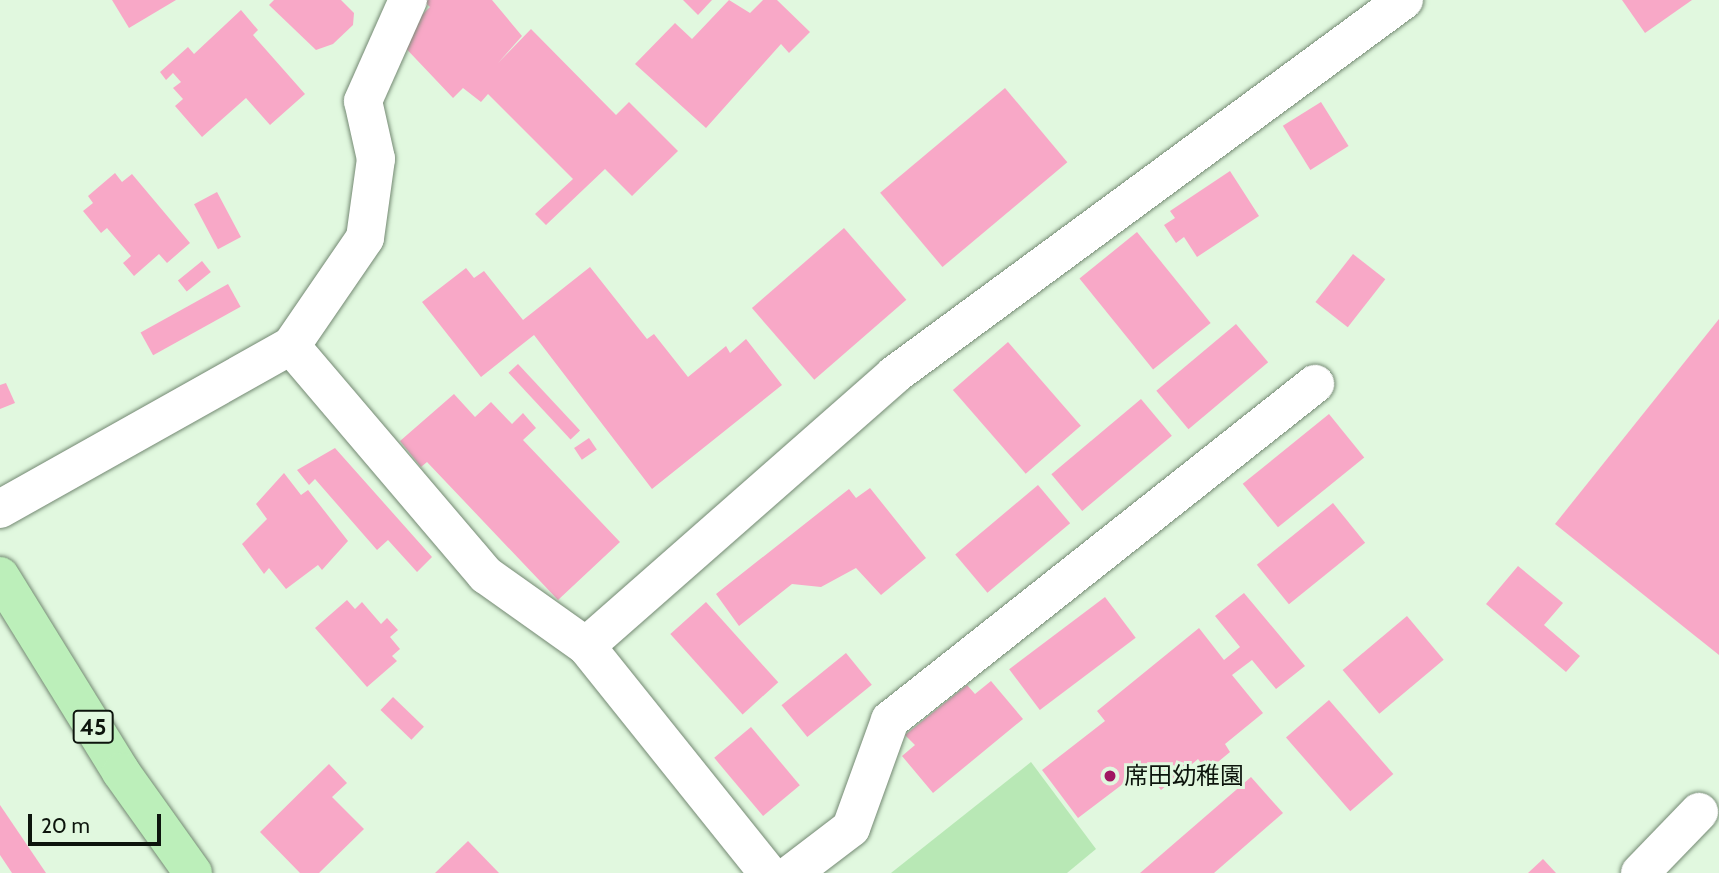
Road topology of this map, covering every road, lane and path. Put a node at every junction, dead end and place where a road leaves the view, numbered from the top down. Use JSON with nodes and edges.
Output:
{"nodes":[{"id":1,"x":408,"y":0,"type":"edge"},
{"id":2,"x":1404,"y":0,"type":"edge"},
{"id":3,"x":291,"y":346,"type":"junction"},
{"id":4,"x":1315,"y":384,"type":"dead end"},
{"id":5,"x":0,"y":509,"type":"edge"},
{"id":6,"x":0,"y":576,"type":"edge"},
{"id":7,"x":586,"y":646,"type":"junction"},
{"id":8,"x":1699,"y":813,"type":"dead end"},
{"id":9,"x":193,"y":873,"type":"edge"},
{"id":10,"x":768,"y":873,"type":"edge"},
{"id":11,"x":792,"y":873,"type":"edge"},
{"id":12,"x":1640,"y":873,"type":"edge"}],
"edges":[{"from":1,"to":3,"type":"street"},
{"from":2,"to":7,"type":"street"},
{"from":3,"to":5,"type":"street"},
{"from":3,"to":7,"type":"street"},
{"from":4,"to":11,"type":"street"},
{"from":6,"to":9,"type":"main road","number":"45"},
{"from":7,"to":10,"type":"street"},
{"from":8,"to":12,"type":"street"}]}
